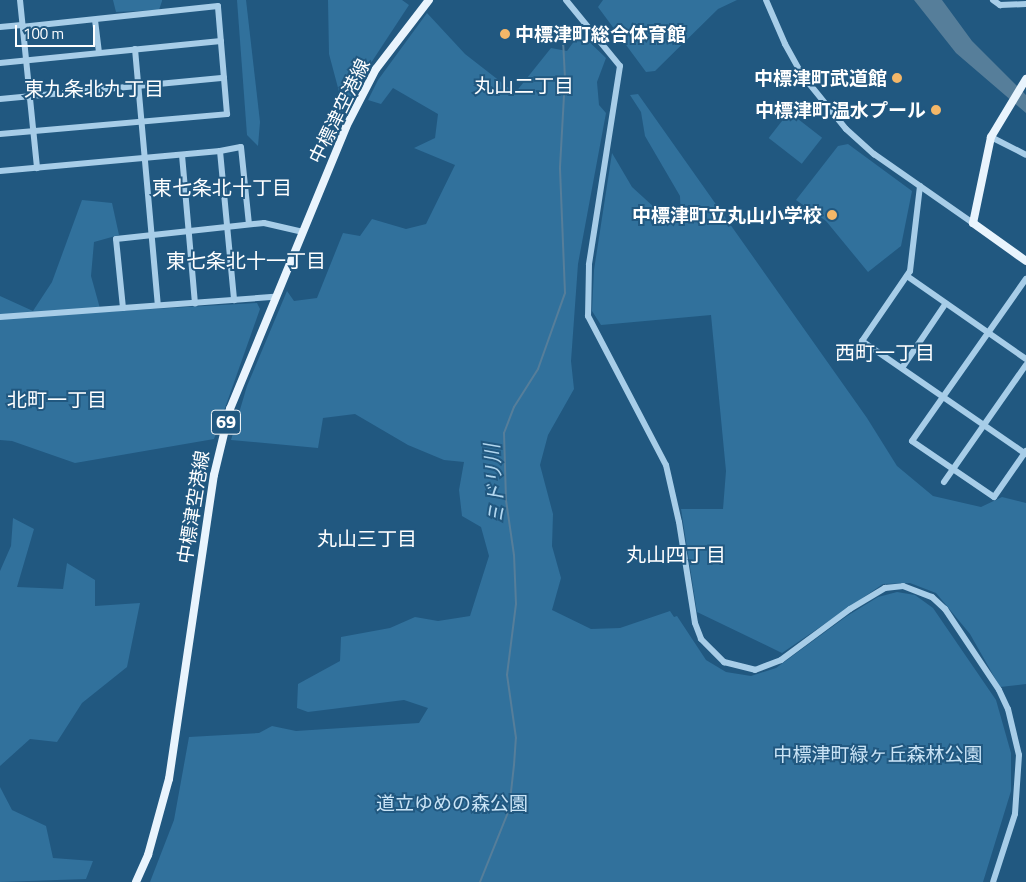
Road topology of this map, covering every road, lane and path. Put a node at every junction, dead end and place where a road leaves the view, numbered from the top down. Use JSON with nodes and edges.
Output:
{"nodes":[{"id":1,"x":20,"y":0,"type":"edge"},
{"id":2,"x":428,"y":0,"type":"edge"},
{"id":3,"x":566,"y":0,"type":"edge"},
{"id":4,"x":766,"y":0,"type":"edge"},
{"id":5,"x":992,"y":0,"type":"edge"},
{"id":6,"x":1026,"y":4,"type":"edge"},
{"id":7,"x":95,"y":20,"type":"junction"},
{"id":8,"x":22,"y":26,"type":"junction"},
{"id":9,"x":0,"y":27,"type":"edge"},
{"id":10,"x":221,"y":42,"type":"junction"},
{"id":11,"x":135,"y":49,"type":"junction"},
{"id":12,"x":99,"y":53,"type":"junction"},
{"id":13,"x":26,"y":61,"type":"junction"},
{"id":14,"x":0,"y":63,"type":"edge"},
{"id":15,"x":224,"y":78,"type":"junction"},
{"id":16,"x":1026,"y":79,"type":"edge"},
{"id":17,"x":138,"y":86,"type":"junction"},
{"id":18,"x":30,"y":96,"type":"junction"},
{"id":19,"x":0,"y":99,"type":"edge"},
{"id":20,"x":142,"y":121,"type":"junction"},
{"id":21,"x":34,"y":131,"type":"junction"},
{"id":22,"x":0,"y":134,"type":"edge"},
{"id":23,"x":991,"y":137,"type":"junction"},
{"id":24,"x":220,"y":151,"type":"junction"},
{"id":25,"x":182,"y":155,"type":"junction"},
{"id":26,"x":1026,"y":155,"type":"edge"},
{"id":27,"x":145,"y":158,"type":"junction"},
{"id":28,"x":37,"y":168,"type":"junction"},
{"id":29,"x":0,"y":171,"type":"edge"},
{"id":30,"x":920,"y":186,"type":"junction"},
{"id":31,"x":973,"y":223,"type":"junction"},
{"id":32,"x":249,"y":224,"type":"junction"},
{"id":33,"x":226,"y":227,"type":"junction"},
{"id":34,"x":188,"y":231,"type":"junction"},
{"id":35,"x":302,"y":232,"type":"junction"},
{"id":36,"x":152,"y":235,"type":"junction"},
{"id":37,"x":1026,"y":261,"type":"edge"},
{"id":38,"x":907,"y":276,"type":"junction"},
{"id":39,"x":1026,"y":279,"type":"edge"},
{"id":40,"x":274,"y":297,"type":"junction"},
{"id":41,"x":234,"y":300,"type":"junction"},
{"id":42,"x":195,"y":303,"type":"junction"},
{"id":43,"x":946,"y":303,"type":"junction"},
{"id":44,"x":158,"y":305,"type":"junction"},
{"id":45,"x":123,"y":308,"type":"junction"},
{"id":46,"x":0,"y":317,"type":"edge"},
{"id":47,"x":988,"y":332,"type":"junction"},
{"id":48,"x":1026,"y":358,"type":"edge"},
{"id":49,"x":1026,"y":365,"type":"edge"},
{"id":50,"x":902,"y":368,"type":"junction"},
{"id":51,"x":943,"y":397,"type":"junction"},
{"id":52,"x":984,"y":425,"type":"junction"},
{"id":53,"x":1025,"y":453,"type":"edge"},
{"id":54,"x":953,"y":469,"type":"junction"},
{"id":55,"x":944,"y":482,"type":"dead end"},
{"id":56,"x":136,"y":882,"type":"edge"},
{"id":57,"x":993,"y":882,"type":"edge"}],
"edges":[{"from":1,"to":8,"type":"street"},
{"from":2,"to":35,"type":"main road","name":"中標津空港線","number":"69"},
{"from":3,"to":57,"type":"street"},
{"from":4,"to":30,"type":"street"},
{"from":5,"to":6,"type":"street"},
{"from":7,"to":8,"type":"street"},
{"from":7,"to":10,"type":"street"},
{"from":7,"to":12,"type":"street"},
{"from":8,"to":9,"type":"street"},
{"from":8,"to":13,"type":"street"},
{"from":10,"to":11,"type":"street"},
{"from":10,"to":15,"type":"street"},
{"from":11,"to":12,"type":"street"},
{"from":11,"to":17,"type":"street"},
{"from":12,"to":13,"type":"street"},
{"from":13,"to":14,"type":"street"},
{"from":13,"to":18,"type":"street"},
{"from":15,"to":17,"type":"street"},
{"from":15,"to":20,"type":"street"},
{"from":16,"to":23,"type":"main road"},
{"from":17,"to":18,"type":"street"},
{"from":17,"to":20,"type":"street"},
{"from":18,"to":19,"type":"street"},
{"from":18,"to":21,"type":"street"},
{"from":20,"to":21,"type":"street"},
{"from":20,"to":27,"type":"street"},
{"from":21,"to":22,"type":"street"},
{"from":21,"to":28,"type":"street"},
{"from":23,"to":26,"type":"street"},
{"from":23,"to":31,"type":"main road"},
{"from":24,"to":25,"type":"street"},
{"from":24,"to":32,"type":"street"},
{"from":24,"to":33,"type":"street"},
{"from":25,"to":27,"type":"street"},
{"from":25,"to":34,"type":"street"},
{"from":27,"to":28,"type":"street"},
{"from":27,"to":36,"type":"street"},
{"from":28,"to":29,"type":"street"},
{"from":30,"to":31,"type":"street"},
{"from":30,"to":38,"type":"street"},
{"from":31,"to":37,"type":"main road"},
{"from":32,"to":33,"type":"street"},
{"from":32,"to":35,"type":"street"},
{"from":33,"to":34,"type":"street"},
{"from":33,"to":41,"type":"street"},
{"from":34,"to":36,"type":"street"},
{"from":34,"to":42,"type":"street"},
{"from":35,"to":40,"type":"main road","name":"中標津空港線","number":"69"},
{"from":36,"to":44,"type":"street"},
{"from":36,"to":45,"type":"street"},
{"from":38,"to":43,"type":"street"},
{"from":38,"to":50,"type":"street"},
{"from":39,"to":47,"type":"street"},
{"from":40,"to":41,"type":"street"},
{"from":40,"to":56,"type":"main road","name":"中標津空港線","number":"69"},
{"from":41,"to":42,"type":"street"},
{"from":42,"to":44,"type":"street"},
{"from":43,"to":47,"type":"street"},
{"from":43,"to":50,"type":"street"},
{"from":44,"to":45,"type":"street"},
{"from":45,"to":46,"type":"street"},
{"from":47,"to":48,"type":"street"},
{"from":47,"to":51,"type":"street"},
{"from":49,"to":52,"type":"street"},
{"from":50,"to":51,"type":"street"},
{"from":51,"to":52,"type":"street"},
{"from":51,"to":54,"type":"street"},
{"from":52,"to":53,"type":"street"},
{"from":52,"to":54,"type":"street"},
{"from":53,"to":54,"type":"street"},
{"from":54,"to":55,"type":"street"}]}
